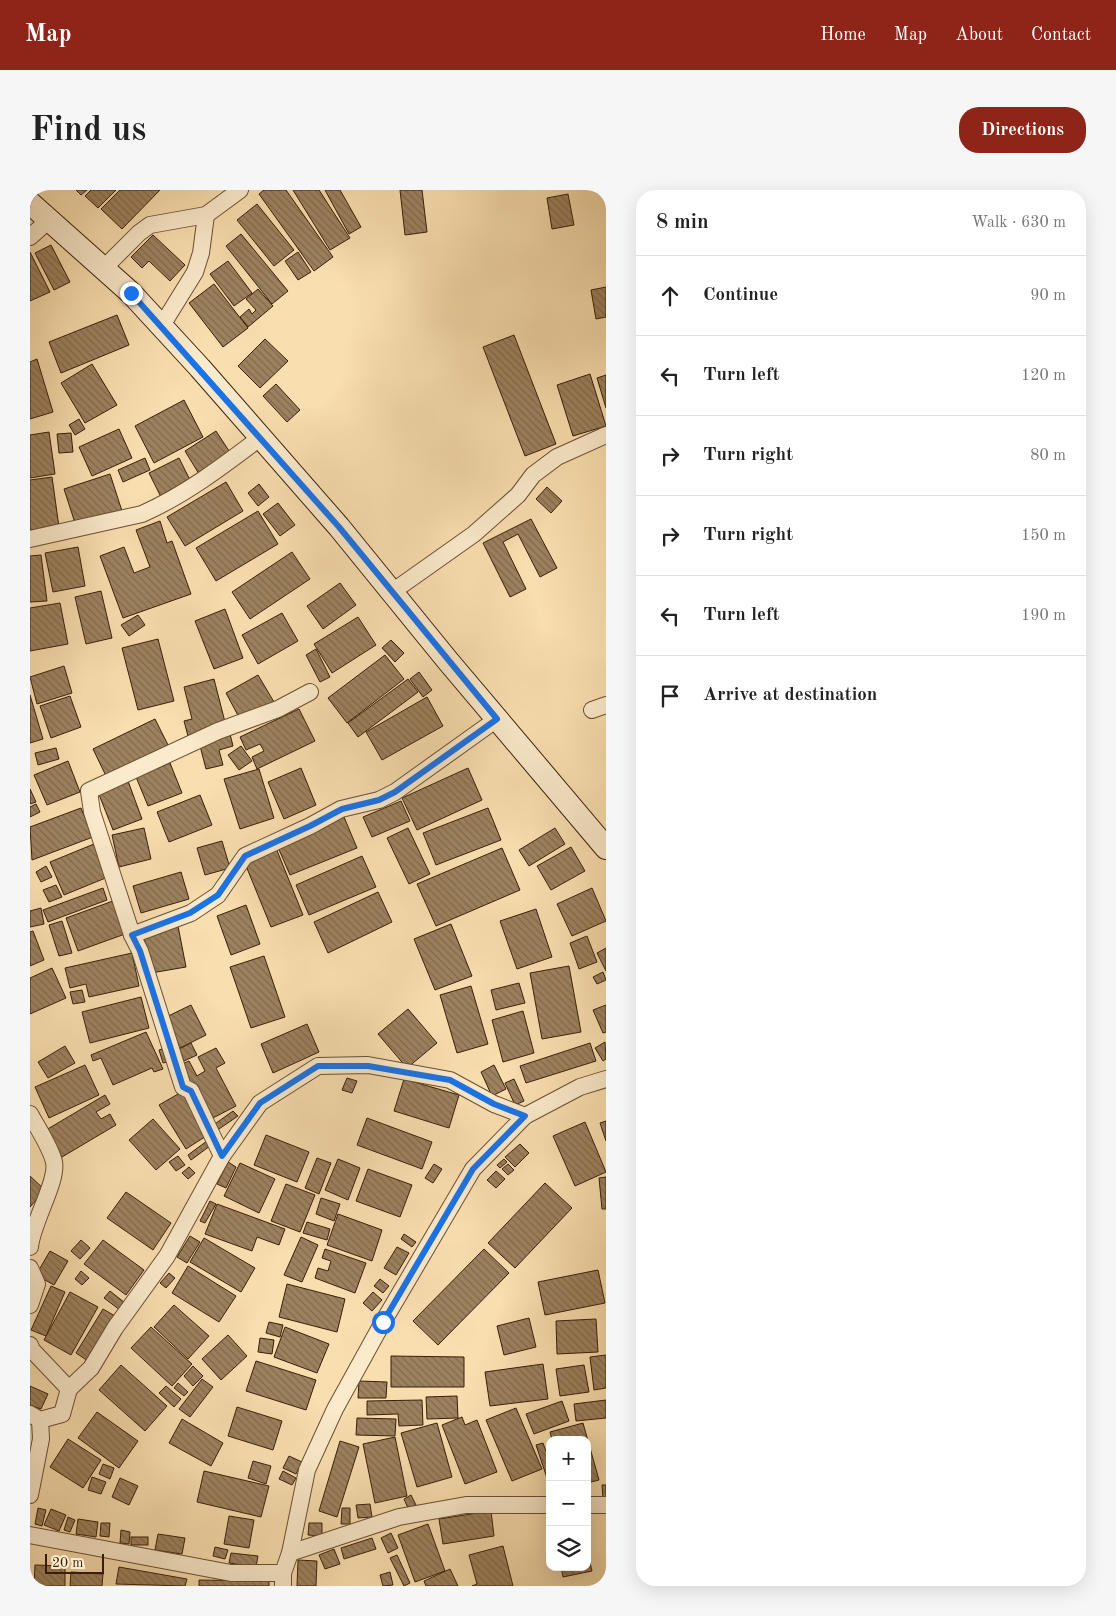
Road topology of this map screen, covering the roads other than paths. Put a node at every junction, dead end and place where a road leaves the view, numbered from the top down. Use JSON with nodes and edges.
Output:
{"nodes":[{"id":1,"x":240,"y":190,"type":"edge"},
{"id":2,"x":30,"y":203,"type":"edge"},
{"id":3,"x":206,"y":215,"type":"junction"},
{"id":4,"x":49,"y":220,"type":"junction"},
{"id":5,"x":30,"y":237,"type":"edge"},
{"id":6,"x":103,"y":269,"type":"junction"},
{"id":7,"x":161,"y":327,"type":"junction"},
{"id":8,"x":606,"y":435,"type":"edge"},
{"id":9,"x":260,"y":438,"type":"junction"},
{"id":10,"x":30,"y":539,"type":"edge"},
{"id":11,"x":392,"y":592,"type":"junction"},
{"id":12,"x":310,"y":692,"type":"dead end"},
{"id":13,"x":497,"y":719,"type":"junction"},
{"id":14,"x":606,"y":848,"type":"edge"},
{"id":15,"x":132,"y":935,"type":"junction"},
{"id":16,"x":606,"y":1079,"type":"edge"},
{"id":17,"x":30,"y":1114,"type":"edge"},
{"id":18,"x":525,"y":1116,"type":"junction"},
{"id":19,"x":222,"y":1156,"type":"junction"},
{"id":20,"x":30,"y":1247,"type":"edge"},
{"id":21,"x":30,"y":1268,"type":"edge"},
{"id":22,"x":30,"y":1305,"type":"edge"},
{"id":23,"x":30,"y":1345,"type":"edge"},
{"id":24,"x":69,"y":1389,"type":"junction"},
{"id":25,"x":62,"y":1414,"type":"junction"},
{"id":26,"x":35,"y":1417,"type":"edge"},
{"id":27,"x":41,"y":1439,"type":"junction"},
{"id":28,"x":30,"y":1495,"type":"edge"},
{"id":29,"x":546,"y":1505,"type":"edge"},
{"id":30,"x":591,"y":1505,"type":"edge"},
{"id":31,"x":606,"y":1505,"type":"edge"},
{"id":32,"x":30,"y":1535,"type":"edge"},
{"id":33,"x":290,"y":1553,"type":"junction"},
{"id":34,"x":283,"y":1580,"type":"edge"}],
"edges":[{"from":1,"to":3,"type":"street"},
{"from":2,"to":4,"type":"main road"},
{"from":3,"to":6,"type":"street"},
{"from":3,"to":7,"type":"street"},
{"from":4,"to":5,"type":"street"},
{"from":4,"to":6,"type":"main road"},
{"from":6,"to":7,"type":"main road"},
{"from":7,"to":9,"type":"main road"},
{"from":8,"to":11,"type":"street"},
{"from":9,"to":10,"type":"street"},
{"from":9,"to":11,"type":"main road"},
{"from":11,"to":13,"type":"main road"},
{"from":12,"to":15,"type":"street"},
{"from":13,"to":14,"type":"main road"},
{"from":13,"to":15,"type":"street"},
{"from":15,"to":19,"type":"street"},
{"from":16,"to":18,"type":"street"},
{"from":17,"to":20,"type":"street"},
{"from":18,"to":19,"type":"street"},
{"from":18,"to":33,"type":"street"},
{"from":19,"to":24,"type":"street"},
{"from":21,"to":22,"type":"street"},
{"from":23,"to":24,"type":"street"},
{"from":24,"to":25,"type":"street"},
{"from":25,"to":26,"type":"street"},
{"from":25,"to":27,"type":"street"},
{"from":26,"to":27,"type":"street"},
{"from":27,"to":28,"type":"street"},
{"from":29,"to":33,"type":"street"},
{"from":30,"to":31,"type":"street"},
{"from":32,"to":34,"type":"street"},
{"from":33,"to":34,"type":"street"}]}
